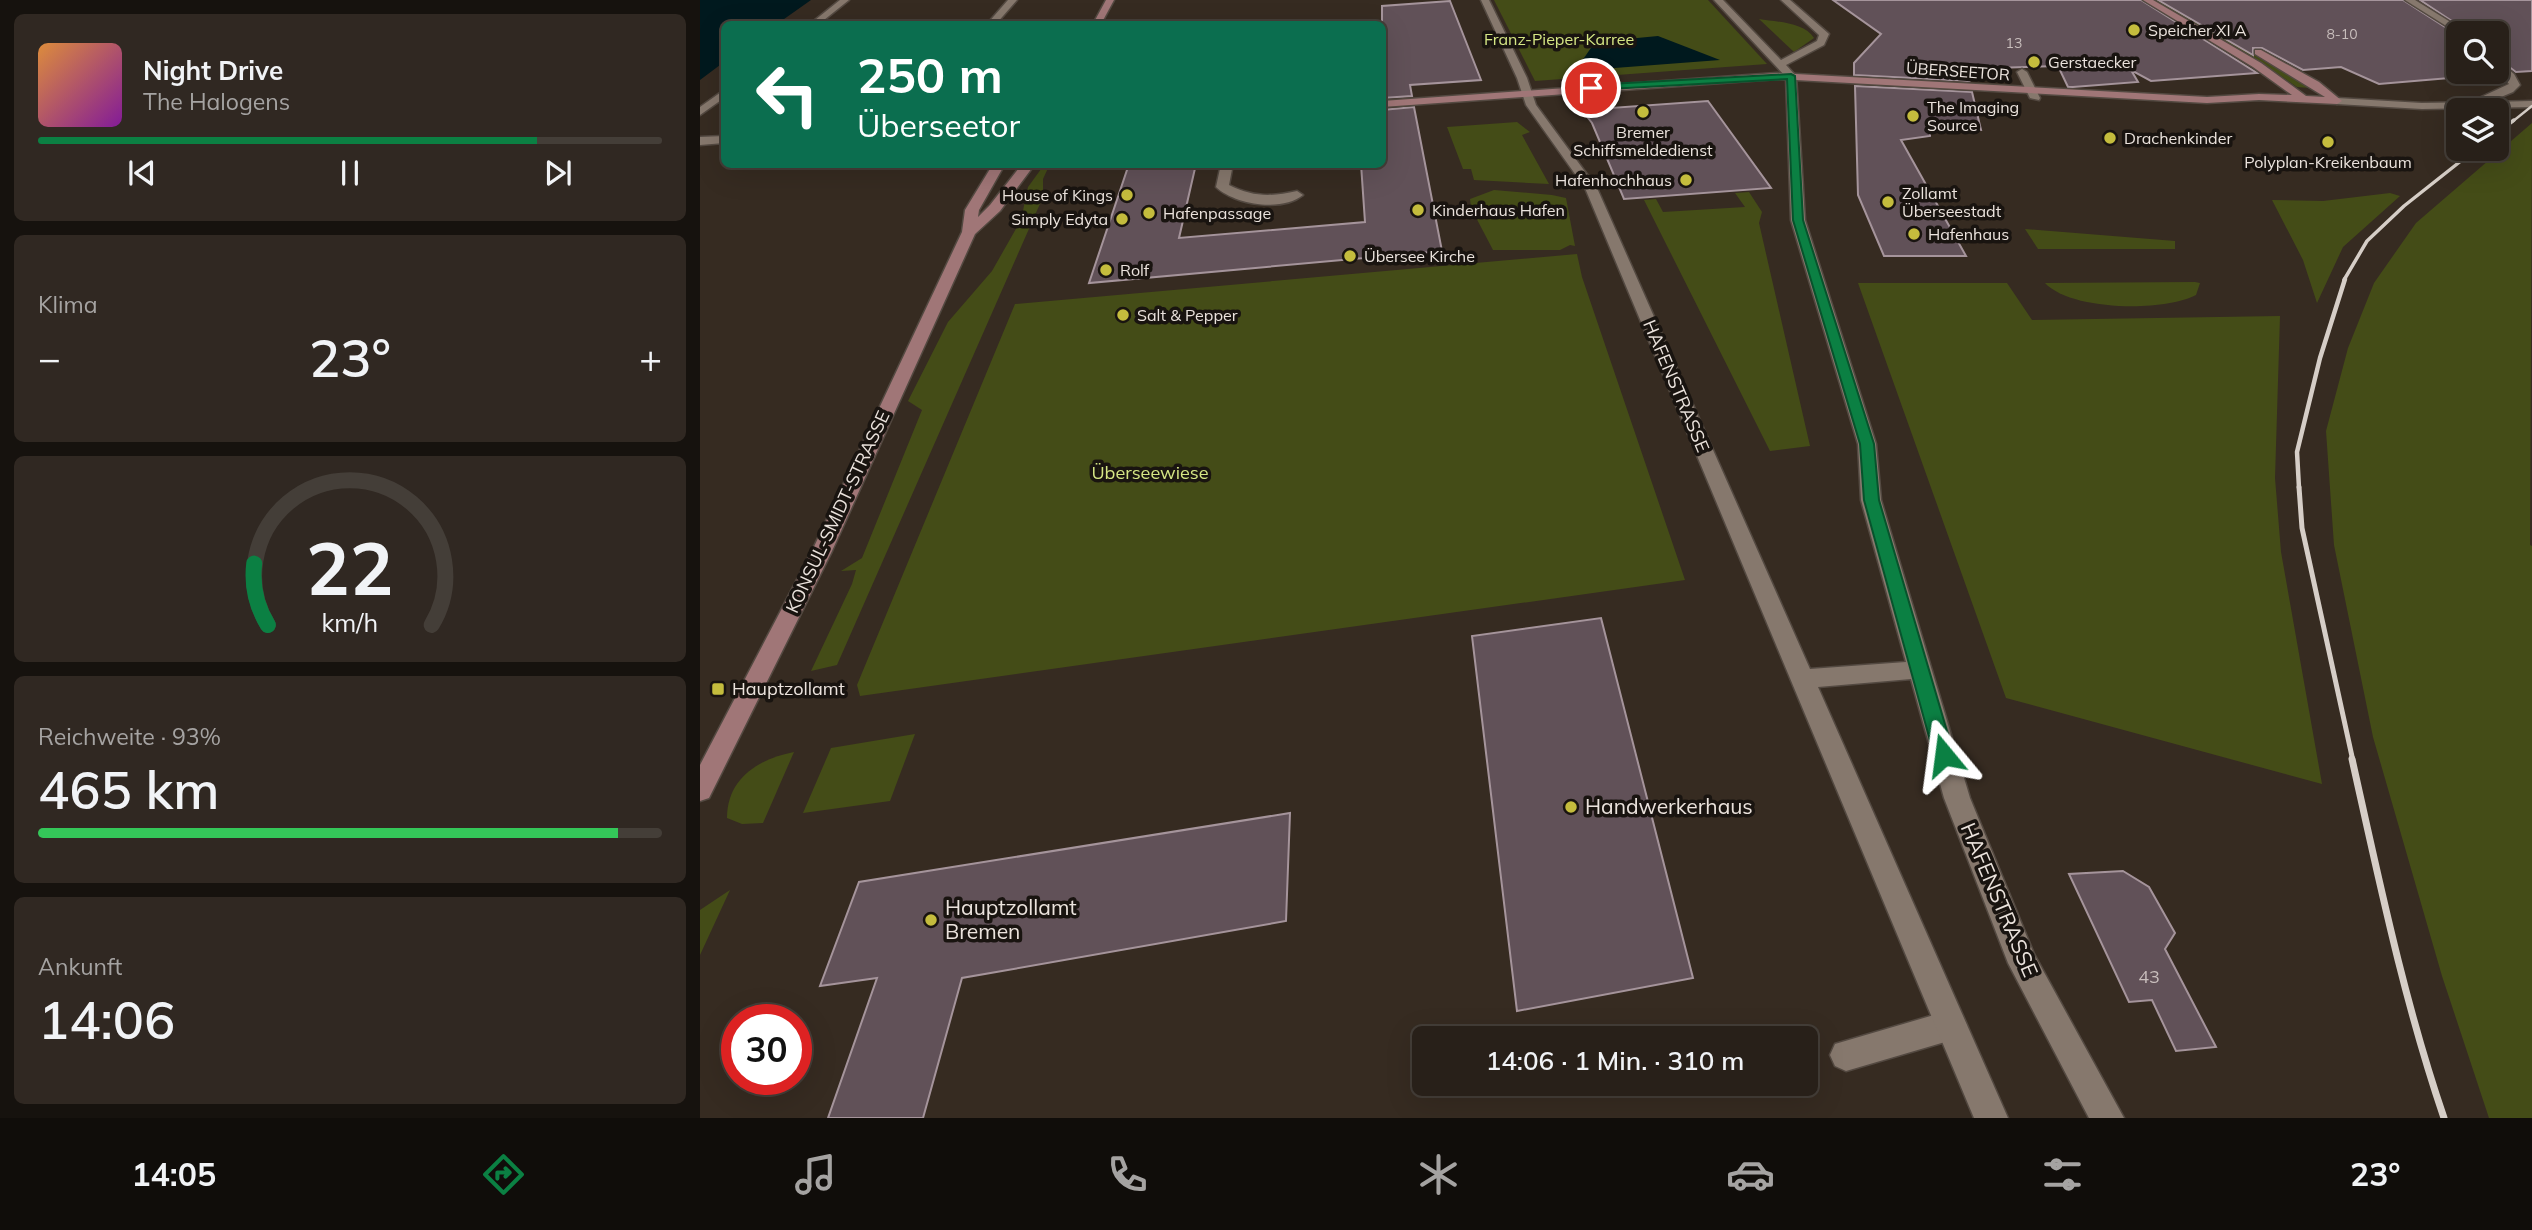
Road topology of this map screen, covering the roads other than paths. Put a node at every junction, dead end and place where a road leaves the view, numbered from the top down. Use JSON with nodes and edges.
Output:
{"nodes":[{"id":1,"x":845,"y":0,"type":"edge"},
{"id":2,"x":1013,"y":0,"type":"edge"},
{"id":3,"x":1110,"y":0,"type":"edge"},
{"id":4,"x":1485,"y":0,"type":"edge"},
{"id":5,"x":1718,"y":0,"type":"edge"},
{"id":6,"x":1785,"y":0,"type":"edge"},
{"id":7,"x":2147,"y":0,"type":"edge"},
{"id":8,"x":2409,"y":0,"type":"edge"},
{"id":9,"x":818,"y":21,"type":"edge"},
{"id":10,"x":994,"y":21,"type":"edge"},
{"id":11,"x":1099,"y":21,"type":"edge"},
{"id":12,"x":2446,"y":23,"type":"edge"},
{"id":13,"x":2224,"y":32,"type":"dead end"},
{"id":14,"x":1779,"y":65,"type":"junction"},
{"id":15,"x":2022,"y":72,"type":"dead end"},
{"id":16,"x":2509,"y":75,"type":"edge"},
{"id":17,"x":1790,"y":82,"type":"junction"},
{"id":18,"x":2033,"y":94,"type":"junction"},
{"id":19,"x":721,"y":95,"type":"edge"},
{"id":20,"x":2489,"y":98,"type":"edge"},
{"id":21,"x":1529,"y":99,"type":"junction"},
{"id":22,"x":2304,"y":99,"type":"junction"},
{"id":23,"x":1386,"y":104,"type":"edge"},
{"id":24,"x":2335,"y":105,"type":"junction"},
{"id":25,"x":2532,"y":105,"type":"edge"},
{"id":26,"x":2509,"y":106,"type":"edge"},
{"id":27,"x":2509,"y":107,"type":"edge"},
{"id":28,"x":2446,"y":109,"type":"edge"},
{"id":29,"x":700,"y":112,"type":"edge"},
{"id":30,"x":1386,"y":116,"type":"edge"},
{"id":31,"x":721,"y":140,"type":"edge"},
{"id":32,"x":700,"y":141,"type":"edge"},
{"id":33,"x":997,"y":168,"type":"edge"},
{"id":34,"x":1026,"y":168,"type":"edge"},
{"id":35,"x":1226,"y":168,"type":"edge"},
{"id":36,"x":1297,"y":195,"type":"dead end"},
{"id":37,"x":969,"y":232,"type":"junction"},
{"id":38,"x":1919,"y":670,"type":"junction"},
{"id":39,"x":1802,"y":679,"type":"junction"},
{"id":40,"x":700,"y":790,"type":"edge"},
{"id":41,"x":1951,"y":1026,"type":"junction"},
{"id":42,"x":1846,"y":1055,"type":"dead end"},
{"id":43,"x":1992,"y":1118,"type":"edge"},
{"id":44,"x":2107,"y":1118,"type":"edge"}],
"edges":[{"from":1,"to":9,"type":"street"},
{"from":2,"to":10,"type":"street"},
{"from":3,"to":11,"type":"street"},
{"from":4,"to":21,"type":"street","name":"HAFENSTRASSE"},
{"from":5,"to":14,"type":"street"},
{"from":6,"to":14,"type":"street"},
{"from":7,"to":22,"type":"street"},
{"from":8,"to":12,"type":"street"},
{"from":13,"to":24,"type":"street"},
{"from":14,"to":17,"type":"street"},
{"from":15,"to":18,"type":"street"},
{"from":16,"to":20,"type":"street"},
{"from":17,"to":18,"type":"street","name":"ÜBERSEETOR"},
{"from":17,"to":21,"type":"street","name":"ÜBERSEETOR"},
{"from":17,"to":38,"type":"street","name":"HAFENSTRASSE"},
{"from":18,"to":22,"type":"street","name":"ÜBERSEETOR"},
{"from":18,"to":24,"type":"street","name":"ÜBERSEETOR"},
{"from":19,"to":29,"type":"street"},
{"from":21,"to":23,"type":"street","name":"ÜBERSEETOR"},
{"from":21,"to":30,"type":"street","name":"ÜBERSEETOR"},
{"from":21,"to":39,"type":"street","name":"HAFENSTRASSE"},
{"from":22,"to":24,"type":"street"},
{"from":24,"to":28,"type":"street","name":"ÜBERSEETOR"},
{"from":25,"to":26,"type":"street","name":"ÜBERSEETOR"},
{"from":25,"to":27,"type":"street","name":"ÜBERSEETOR"},
{"from":31,"to":32,"type":"street"},
{"from":33,"to":37,"type":"street","name":"KONSUL-SMIDT-STRASSE"},
{"from":34,"to":37,"type":"street","name":"KONSUL-SMIDT-STRASSE"},
{"from":35,"to":36,"type":"street"},
{"from":37,"to":40,"type":"street","name":"KONSUL-SMIDT-STRASSE"},
{"from":38,"to":39,"type":"street"},
{"from":38,"to":44,"type":"street","name":"HAFENSTRASSE"},
{"from":39,"to":41,"type":"street","name":"HAFENSTRASSE"},
{"from":41,"to":42,"type":"street"},
{"from":41,"to":43,"type":"street","name":"HAFENSTRASSE"}]}
